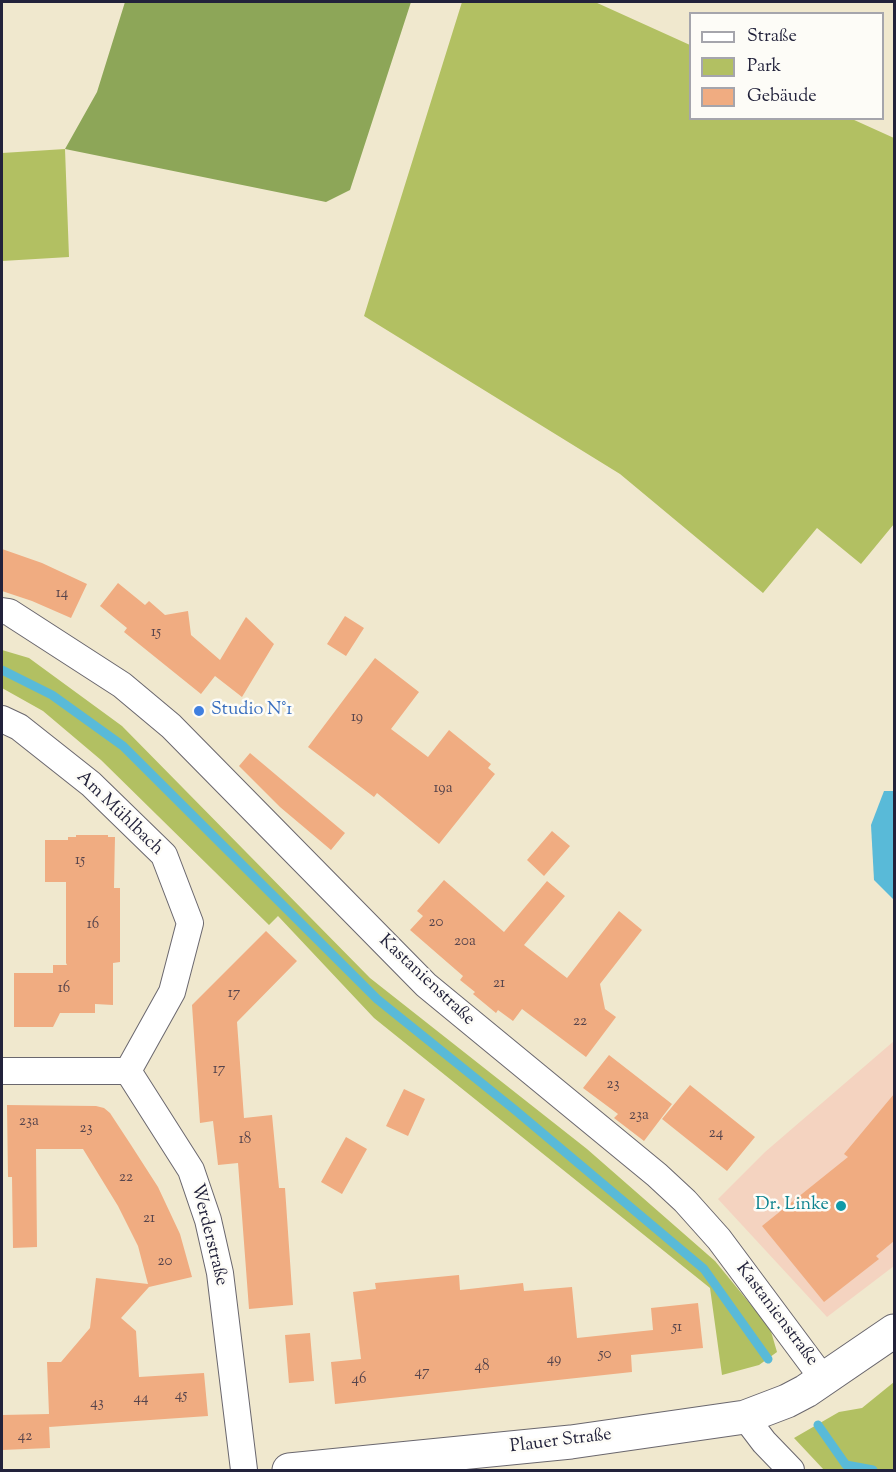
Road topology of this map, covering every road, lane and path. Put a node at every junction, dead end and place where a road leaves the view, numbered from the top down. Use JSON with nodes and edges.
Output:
{"nodes":[{"id":1,"x":2,"y":611,"type":"edge"},
{"id":2,"x":2,"y":719,"type":"edge"},
{"id":3,"x":2,"y":1071,"type":"edge"},
{"id":4,"x":128,"y":1071,"type":"junction"},
{"id":5,"x":894,"y":1330,"type":"edge"},
{"id":6,"x":824,"y":1380,"type":"junction"},
{"id":7,"x":746,"y":1417,"type":"junction"},
{"id":8,"x":244,"y":1470,"type":"edge"},
{"id":9,"x":289,"y":1470,"type":"edge"},
{"id":10,"x":791,"y":1470,"type":"edge"}],
"edges":[{"from":1,"to":6,"type":"street","name":"Kastanienstraße"},
{"from":2,"to":4,"type":"street","name":"Am Mühlbach"},
{"from":3,"to":4,"type":"street"},
{"from":4,"to":8,"type":"street","name":"Werderstraße"},
{"from":5,"to":6,"type":"main road","name":"Plauer Straße"},
{"from":6,"to":7,"type":"main road","name":"Plauer Straße"},
{"from":7,"to":9,"type":"main road","name":"Plauer Straße"},
{"from":7,"to":10,"type":"street"}]}
